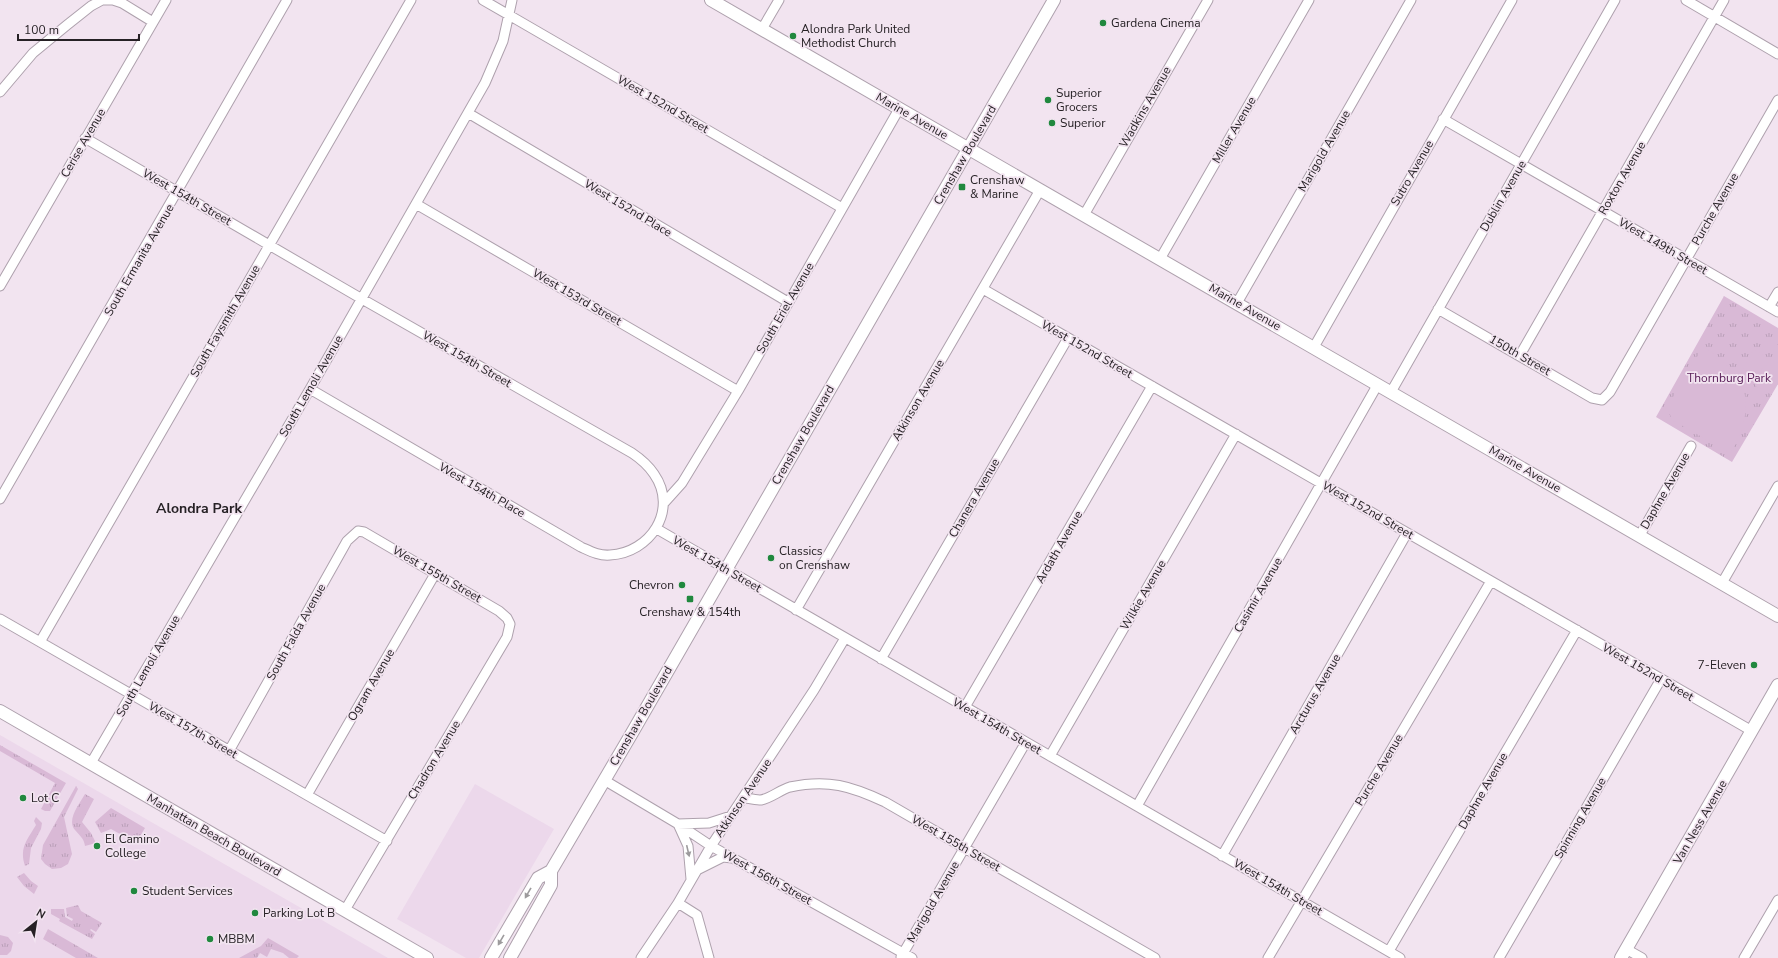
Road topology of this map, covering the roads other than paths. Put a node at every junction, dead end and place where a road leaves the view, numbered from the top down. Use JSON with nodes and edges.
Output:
{"nodes":[{"id":1,"x":112,"y":0,"type":"edge"},
{"id":2,"x":166,"y":0,"type":"edge"},
{"id":3,"x":288,"y":0,"type":"edge"},
{"id":4,"x":411,"y":0,"type":"edge"},
{"id":5,"x":483,"y":0,"type":"edge"},
{"id":6,"x":512,"y":0,"type":"edge"},
{"id":7,"x":711,"y":0,"type":"edge"},
{"id":8,"x":779,"y":0,"type":"edge"},
{"id":9,"x":1054,"y":0,"type":"edge"},
{"id":10,"x":1208,"y":0,"type":"edge"},
{"id":11,"x":1309,"y":0,"type":"edge"},
{"id":12,"x":1411,"y":0,"type":"edge"},
{"id":13,"x":1512,"y":0,"type":"edge"},
{"id":14,"x":1615,"y":0,"type":"edge"},
{"id":15,"x":1686,"y":0,"type":"edge"},
{"id":16,"x":1724,"y":0,"type":"edge"},
{"id":17,"x":509,"y":15,"type":"junction"},
{"id":18,"x":1715,"y":16,"type":"junction"},
{"id":19,"x":153,"y":22,"type":"junction"},
{"id":20,"x":762,"y":29,"type":"junction"},
{"id":21,"x":1778,"y":54,"type":"edge"},
{"id":22,"x":0,"y":92,"type":"edge"},
{"id":23,"x":1778,"y":100,"type":"edge"},
{"id":24,"x":899,"y":109,"type":"junction"},
{"id":25,"x":468,"y":113,"type":"junction"},
{"id":26,"x":1443,"y":119,"type":"junction"},
{"id":27,"x":85,"y":138,"type":"junction"},
{"id":28,"x":969,"y":149,"type":"junction"},
{"id":29,"x":1521,"y":164,"type":"junction"},
{"id":30,"x":1040,"y":190,"type":"junction"},
{"id":31,"x":178,"y":192,"type":"junction"},
{"id":32,"x":416,"y":204,"type":"junction"},
{"id":33,"x":842,"y":208,"type":"junction"},
{"id":34,"x":1602,"y":211,"type":"junction"},
{"id":35,"x":1084,"y":215,"type":"junction"},
{"id":36,"x":269,"y":245,"type":"junction"},
{"id":37,"x":1160,"y":259,"type":"junction"},
{"id":38,"x":1686,"y":260,"type":"junction"},
{"id":39,"x":0,"y":286,"type":"edge"},
{"id":40,"x":983,"y":289,"type":"junction"},
{"id":41,"x":1778,"y":292,"type":"edge"},
{"id":42,"x":362,"y":299,"type":"junction"},
{"id":43,"x":788,"y":302,"type":"junction"},
{"id":44,"x":1237,"y":303,"type":"junction"},
{"id":45,"x":1769,"y":307,"type":"junction"},
{"id":46,"x":1438,"y":309,"type":"junction"},
{"id":47,"x":1778,"y":312,"type":"edge"},
{"id":48,"x":1068,"y":338,"type":"junction"},
{"id":49,"x":1314,"y":347,"type":"junction"},
{"id":50,"x":1520,"y":355,"type":"junction"},
{"id":51,"x":1378,"y":384,"type":"junction"},
{"id":52,"x":1152,"y":386,"type":"junction"},
{"id":53,"x":310,"y":389,"type":"junction"},
{"id":54,"x":738,"y":391,"type":"junction"},
{"id":55,"x":1391,"y":392,"type":"junction"},
{"id":56,"x":1602,"y":400,"type":"joint"},
{"id":57,"x":1236,"y":434,"type":"junction"},
{"id":58,"x":1691,"y":446,"type":"dead end"},
{"id":59,"x":1322,"y":484,"type":"junction"},
{"id":60,"x":1778,"y":486,"type":"edge"},
{"id":61,"x":0,"y":499,"type":"edge"},
{"id":62,"x":664,"y":503,"type":"junction"},
{"id":63,"x":657,"y":529,"type":"junction"},
{"id":64,"x":1408,"y":533,"type":"junction"},
{"id":65,"x":1640,"y":535,"type":"junction"},
{"id":66,"x":374,"y":538,"type":"joint"},
{"id":67,"x":726,"y":569,"type":"junction"},
{"id":68,"x":435,"y":574,"type":"junction"},
{"id":69,"x":1491,"y":581,"type":"junction"},
{"id":70,"x":1722,"y":583,"type":"junction"},
{"id":71,"x":796,"y":610,"type":"junction"},
{"id":72,"x":499,"y":611,"type":"joint"},
{"id":73,"x":1778,"y":616,"type":"edge"},
{"id":74,"x":0,"y":619,"type":"edge"},
{"id":75,"x":1577,"y":630,"type":"junction"},
{"id":76,"x":845,"y":638,"type":"junction"},
{"id":77,"x":40,"y":642,"type":"junction"},
{"id":78,"x":881,"y":658,"type":"junction"},
{"id":79,"x":1661,"y":678,"type":"junction"},
{"id":80,"x":1778,"y":685,"type":"edge"},
{"id":81,"x":131,"y":694,"type":"junction"},
{"id":82,"x":965,"y":707,"type":"junction"},
{"id":83,"x":0,"y":711,"type":"edge"},
{"id":84,"x":1752,"y":731,"type":"junction"},
{"id":85,"x":1026,"y":742,"type":"junction"},
{"id":86,"x":229,"y":751,"type":"junction"},
{"id":87,"x":1050,"y":756,"type":"junction"},
{"id":88,"x":91,"y":764,"type":"junction"},
{"id":89,"x":604,"y":780,"type":"junction"},
{"id":90,"x":307,"y":795,"type":"junction"},
{"id":91,"x":743,"y":798,"type":"junction"},
{"id":92,"x":1137,"y":806,"type":"junction"},
{"id":93,"x":731,"y":816,"type":"junction"},
{"id":94,"x":678,"y":824,"type":"junction"},
{"id":95,"x":387,"y":841,"type":"junction"},
{"id":96,"x":711,"y":846,"type":"junction"},
{"id":97,"x":964,"y":848,"type":"junction"},
{"id":98,"x":1222,"y":856,"type":"junction"},
{"id":99,"x":733,"y":858,"type":"junction"},
{"id":100,"x":696,"y":870,"type":"junction"},
{"id":101,"x":551,"y":871,"type":"junction"},
{"id":102,"x":691,"y":880,"type":"junction"},
{"id":103,"x":1778,"y":900,"type":"edge"},
{"id":104,"x":1302,"y":901,"type":"junction"},
{"id":105,"x":678,"y":903,"type":"junction"},
{"id":106,"x":346,"y":910,"type":"junction"},
{"id":107,"x":1388,"y":951,"type":"junction"},
{"id":108,"x":1624,"y":953,"type":"edge"},
{"id":109,"x":902,"y":955,"type":"edge"},
{"id":110,"x":428,"y":958,"type":"edge"},
{"id":111,"x":491,"y":958,"type":"edge"},
{"id":112,"x":510,"y":958,"type":"edge"},
{"id":113,"x":641,"y":958,"type":"edge"},
{"id":114,"x":709,"y":958,"type":"edge"},
{"id":115,"x":912,"y":958,"type":"edge"},
{"id":116,"x":1155,"y":958,"type":"edge"},
{"id":117,"x":1268,"y":958,"type":"edge"},
{"id":118,"x":1400,"y":958,"type":"edge"},
{"id":119,"x":1499,"y":958,"type":"edge"},
{"id":120,"x":1642,"y":958,"type":"edge"},
{"id":121,"x":1744,"y":958,"type":"edge"}],
"edges":[{"from":1,"to":19,"type":"street"},
{"from":1,"to":22,"type":"street"},
{"from":2,"to":19,"type":"street","name":"Cerise Avenue"},
{"from":3,"to":31,"type":"street","name":"South Ermanita Avenue"},
{"from":4,"to":36,"type":"street","name":"South Faysmith Avenue"},
{"from":5,"to":17,"type":"street","name":"West 152nd Street"},
{"from":6,"to":17,"type":"street","name":"South Lemoli Avenue"},
{"from":7,"to":20,"type":"main road","name":"Marine Avenue"},
{"from":8,"to":20,"type":"street"},
{"from":9,"to":28,"type":"main road","name":"Crenshaw Boulevard"},
{"from":10,"to":35,"type":"street","name":"Wadkins Avenue"},
{"from":11,"to":37,"type":"street","name":"Miller Avenue"},
{"from":12,"to":44,"type":"street","name":"Marigold Avenue"},
{"from":13,"to":26,"type":"street","name":"Sutro Avenue"},
{"from":14,"to":29,"type":"street","name":"Dublin Avenue"},
{"from":15,"to":18,"type":"street"},
{"from":16,"to":18,"type":"street","name":"Roxton Avenue"},
{"from":17,"to":25,"type":"street","name":"South Lemoli Avenue"},
{"from":17,"to":33,"type":"street","name":"West 152nd Street"},
{"from":18,"to":21,"type":"street"},
{"from":18,"to":34,"type":"street","name":"Roxton Avenue"},
{"from":19,"to":27,"type":"street","name":"Cerise Avenue"},
{"from":20,"to":24,"type":"main road","name":"Marine Avenue"},
{"from":23,"to":38,"type":"street","name":"Purche Avenue"},
{"from":24,"to":28,"type":"main road","name":"Marine Avenue"},
{"from":24,"to":33,"type":"street","name":"South Eriel Avenue"},
{"from":25,"to":32,"type":"street","name":"South Lemoli Avenue"},
{"from":25,"to":43,"type":"street","name":"West 152nd Place"},
{"from":26,"to":29,"type":"street","name":"West 149th Street"},
{"from":26,"to":49,"type":"street","name":"Sutro Avenue"},
{"from":27,"to":31,"type":"street","name":"West 154th Street"},
{"from":27,"to":39,"type":"street","name":"Cerise Avenue"},
{"from":28,"to":30,"type":"main road","name":"Marine Avenue"},
{"from":28,"to":67,"type":"main road","name":"Crenshaw Boulevard"},
{"from":29,"to":34,"type":"street","name":"West 149th Street"},
{"from":29,"to":46,"type":"street","name":"Dublin Avenue"},
{"from":30,"to":35,"type":"main road","name":"Marine Avenue"},
{"from":30,"to":40,"type":"street","name":"Atkinson Avenue"},
{"from":31,"to":36,"type":"street","name":"West 154th Street"},
{"from":31,"to":61,"type":"street","name":"South Ermanita Avenue"},
{"from":32,"to":42,"type":"street","name":"South Lemoli Avenue"},
{"from":32,"to":54,"type":"street","name":"West 153rd Street"},
{"from":33,"to":43,"type":"street","name":"South Eriel Avenue"},
{"from":34,"to":38,"type":"street","name":"West 149th Street"},
{"from":34,"to":50,"type":"street","name":"Roxton Avenue"},
{"from":35,"to":37,"type":"main road","name":"Marine Avenue"},
{"from":36,"to":42,"type":"street","name":"West 154th Street"},
{"from":36,"to":77,"type":"street","name":"South Faysmith Avenue"},
{"from":37,"to":44,"type":"main road","name":"Marine Avenue"},
{"from":38,"to":45,"type":"street","name":"West 149th Street"},
{"from":38,"to":56,"type":"street","name":"Purche Avenue"},
{"from":40,"to":48,"type":"street","name":"West 152nd Street"},
{"from":40,"to":71,"type":"street","name":"Atkinson Avenue"},
{"from":41,"to":45,"type":"street"},
{"from":42,"to":53,"type":"street","name":"South Lemoli Avenue"},
{"from":42,"to":62,"type":"street","name":"West 154th Street"},
{"from":43,"to":54,"type":"street","name":"South Eriel Avenue"},
{"from":44,"to":49,"type":"main road","name":"Marine Avenue"},
{"from":45,"to":47,"type":"street","name":"West 149th Street"},
{"from":46,"to":50,"type":"street","name":"150th Street"},
{"from":46,"to":55,"type":"street","name":"Dublin Avenue"},
{"from":48,"to":52,"type":"street","name":"West 152nd Street"},
{"from":48,"to":78,"type":"street","name":"Chanera Avenue"},
{"from":49,"to":51,"type":"main road","name":"Marine Avenue"},
{"from":50,"to":56,"type":"street","name":"150th Street"},
{"from":51,"to":55,"type":"main road","name":"Marine Avenue"},
{"from":51,"to":59,"type":"street","name":"Casimir Avenue"},
{"from":52,"to":57,"type":"street","name":"West 152nd Street"},
{"from":52,"to":82,"type":"street","name":"Ardath Avenue"},
{"from":53,"to":63,"type":"street","name":"West 154th Place"},
{"from":53,"to":81,"type":"street","name":"South Lemoli Avenue"},
{"from":54,"to":62,"type":"street","name":"South Eriel Avenue"},
{"from":55,"to":65,"type":"main road","name":"Marine Avenue"},
{"from":57,"to":59,"type":"street","name":"West 152nd Street"},
{"from":57,"to":87,"type":"street","name":"Wilkie Avenue"},
{"from":58,"to":65,"type":"street","name":"Daphne Avenue"},
{"from":59,"to":64,"type":"street","name":"West 152nd Street"},
{"from":59,"to":92,"type":"street","name":"Casimir Avenue"},
{"from":60,"to":70,"type":"street"},
{"from":62,"to":63,"type":"street","name":"West 154th Street"},
{"from":63,"to":67,"type":"street","name":"West 154th Street"},
{"from":64,"to":69,"type":"street","name":"West 152nd Street"},
{"from":64,"to":98,"type":"street","name":"Arcturus Avenue"},
{"from":65,"to":70,"type":"main road","name":"Marine Avenue"},
{"from":66,"to":68,"type":"street","name":"West 155th Street"},
{"from":66,"to":86,"type":"street","name":"South Falda Avenue"},
{"from":67,"to":71,"type":"street","name":"West 154th Street"},
{"from":67,"to":89,"type":"main road","name":"Crenshaw Boulevard"},
{"from":68,"to":72,"type":"street","name":"West 155th Street"},
{"from":68,"to":90,"type":"street","name":"Ogram Avenue"},
{"from":69,"to":75,"type":"street","name":"West 152nd Street"},
{"from":69,"to":104,"type":"street","name":"Purche Avenue"},
{"from":70,"to":73,"type":"main road","name":"Marine Avenue"},
{"from":71,"to":76,"type":"street","name":"West 154th Street"},
{"from":72,"to":95,"type":"street","name":"Chadron Avenue"},
{"from":74,"to":77,"type":"street","name":"West 157th Street"},
{"from":75,"to":79,"type":"street","name":"West 152nd Street"},
{"from":75,"to":107,"type":"street","name":"Daphne Avenue"},
{"from":76,"to":78,"type":"street","name":"West 154th Street"},
{"from":76,"to":91,"type":"street","name":"Atkinson Avenue"},
{"from":77,"to":81,"type":"street","name":"West 157th Street"},
{"from":78,"to":82,"type":"street","name":"West 154th Street"},
{"from":79,"to":84,"type":"street","name":"West 152nd Street"},
{"from":79,"to":119,"type":"street","name":"Spinning Avenue"},
{"from":80,"to":84,"type":"main road","name":"Van Ness Avenue"},
{"from":81,"to":86,"type":"street","name":"West 157th Street"},
{"from":81,"to":88,"type":"street","name":"South Lemoli Avenue"},
{"from":82,"to":85,"type":"street","name":"West 154th Street"},
{"from":83,"to":88,"type":"main road","name":"Manhattan Beach Boulevard"},
{"from":84,"to":108,"type":"main road","name":"Van Ness Avenue"},
{"from":85,"to":87,"type":"street","name":"West 154th Street"},
{"from":85,"to":97,"type":"street","name":"Marigold Avenue"},
{"from":86,"to":90,"type":"street","name":"West 157th Street"},
{"from":87,"to":92,"type":"street","name":"West 154th Street"},
{"from":88,"to":106,"type":"main road","name":"Manhattan Beach Boulevard"},
{"from":89,"to":94,"type":"street","name":"West 156th Street"},
{"from":89,"to":101,"type":"main road","name":"Crenshaw Boulevard"},
{"from":90,"to":95,"type":"street","name":"West 157th Street"},
{"from":91,"to":93,"type":"street","name":"Atkinson Avenue"},
{"from":91,"to":97,"type":"street","name":"West 155th Street"},
{"from":92,"to":98,"type":"street","name":"West 154th Street"},
{"from":93,"to":94,"type":"street"},
{"from":93,"to":96,"type":"street","name":"Atkinson Avenue"},
{"from":94,"to":96,"type":"street","name":"West 156th Street"},
{"from":94,"to":102,"type":"street","one_way":true},
{"from":95,"to":106,"type":"street","name":"Chadron Avenue"},
{"from":96,"to":99,"type":"street","name":"West 156th Street"},
{"from":96,"to":100,"type":"street","name":"Atkinson Avenue"},
{"from":97,"to":109,"type":"street","name":"Marigold Avenue"},
{"from":97,"to":116,"type":"street","name":"West 155th Street"},
{"from":98,"to":104,"type":"street","name":"West 154th Street"},
{"from":99,"to":100,"type":"street"},
{"from":99,"to":109,"type":"street","name":"West 156th Street"},
{"from":100,"to":102,"type":"street","name":"Atkinson Avenue"},
{"from":101,"to":111,"type":"main road","name":"Crenshaw Boulevard","one_way":true},
{"from":101,"to":112,"type":"main road","name":"Crenshaw Boulevard"},
{"from":102,"to":105,"type":"street","name":"Atkinson Avenue"},
{"from":103,"to":121,"type":"street"},
{"from":104,"to":107,"type":"street","name":"West 154th Street"},
{"from":104,"to":117,"type":"street","name":"Purche Avenue"},
{"from":105,"to":113,"type":"street","name":"Atkinson Avenue"},
{"from":105,"to":114,"type":"street"},
{"from":106,"to":110,"type":"main road","name":"Manhattan Beach Boulevard"},
{"from":107,"to":118,"type":"street","name":"West 154th Street"},
{"from":108,"to":120,"type":"street"},
{"from":109,"to":115,"type":"street","name":"West 156th Street"}]}
